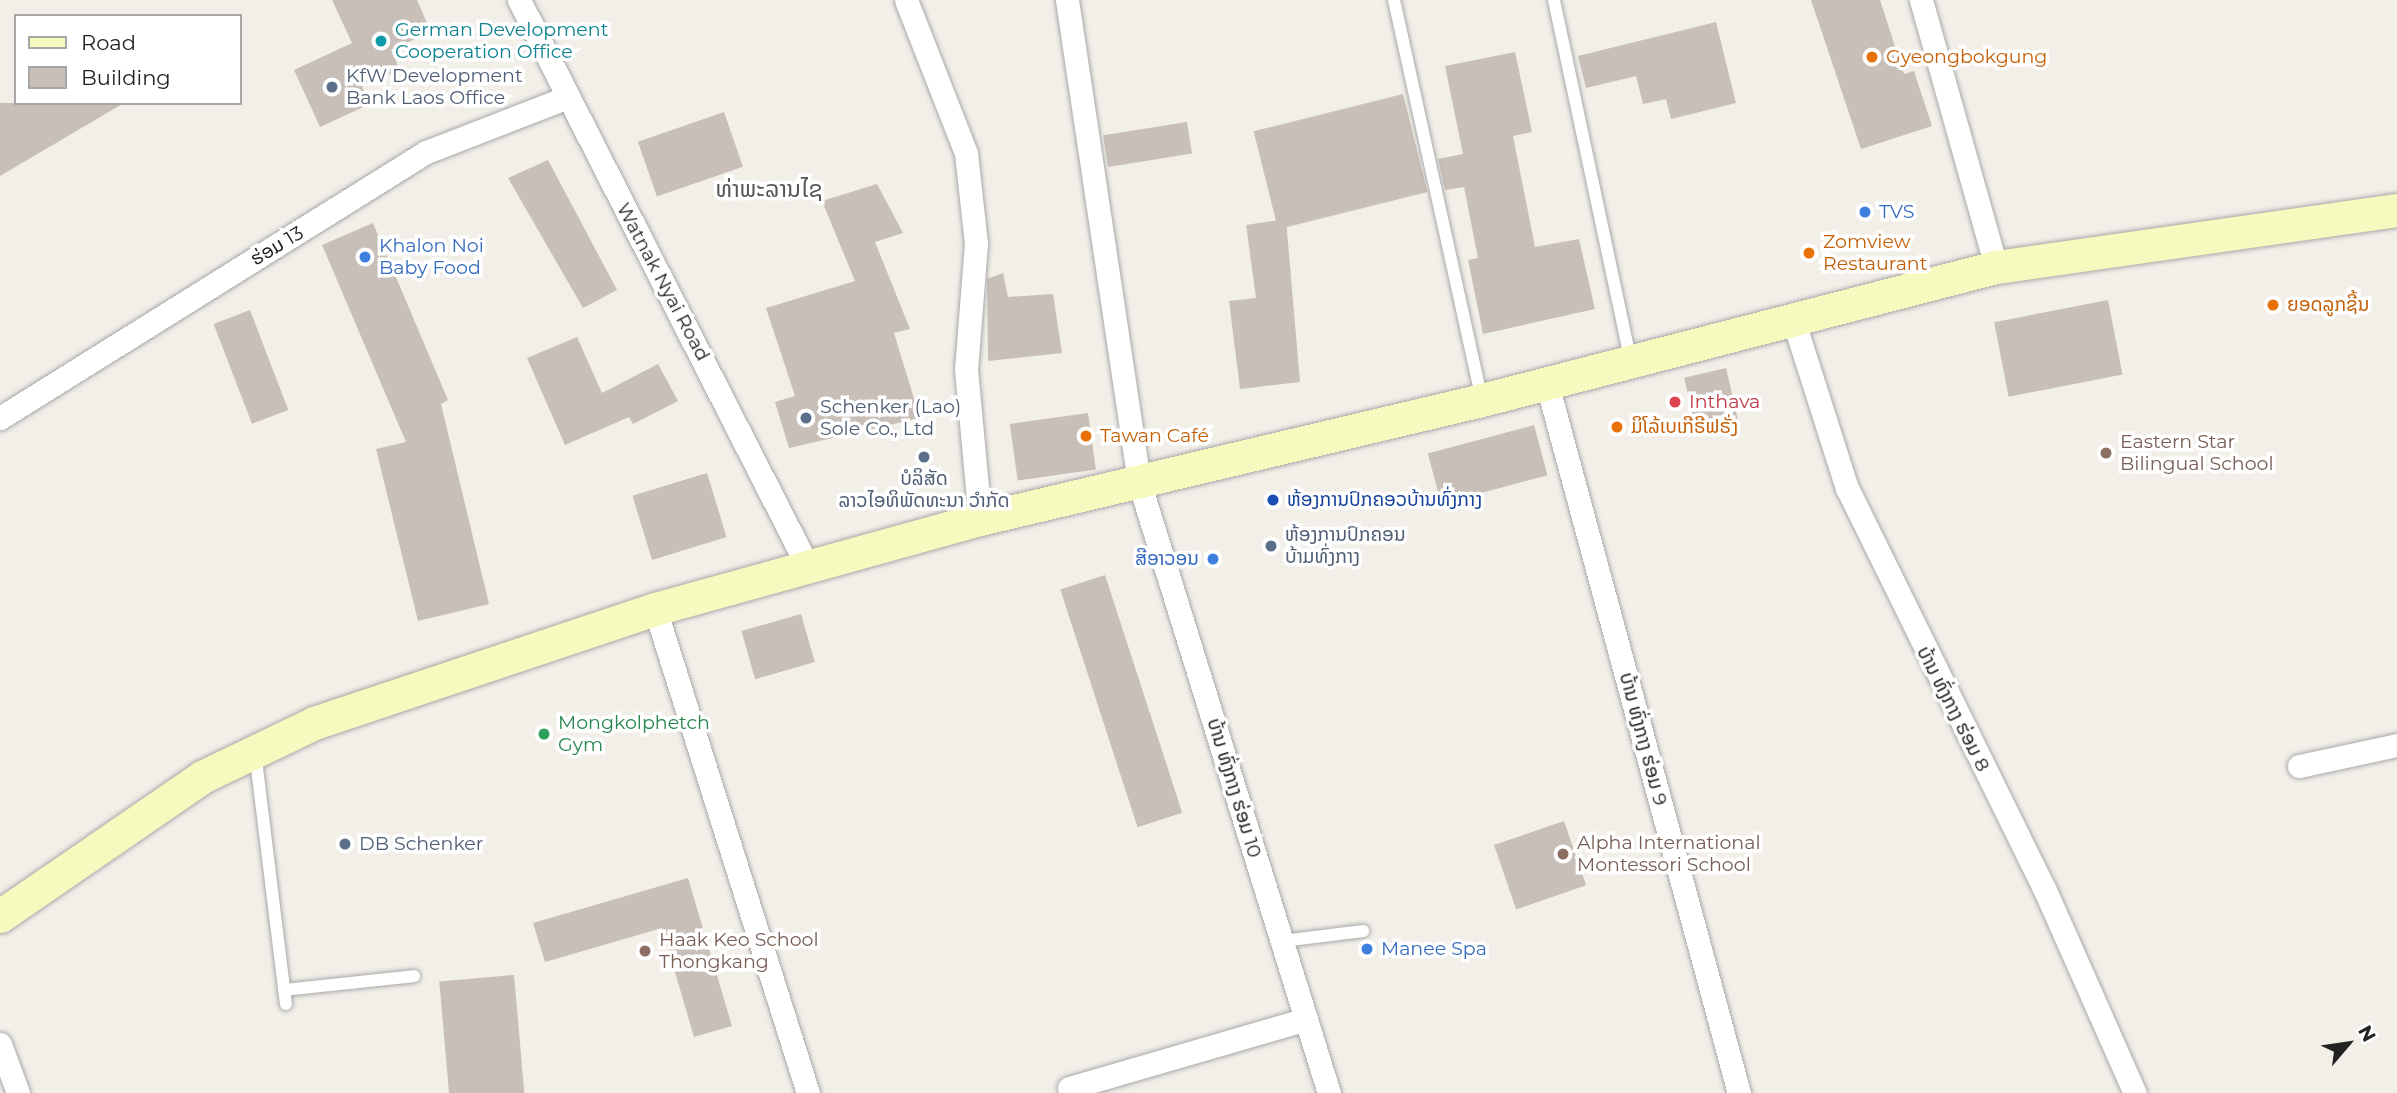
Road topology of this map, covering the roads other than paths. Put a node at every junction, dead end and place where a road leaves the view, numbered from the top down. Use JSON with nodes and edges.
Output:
{"nodes":[{"id":1,"x":519,"y":0,"type":"edge"},
{"id":2,"x":906,"y":0,"type":"edge"},
{"id":3,"x":1067,"y":0,"type":"edge"},
{"id":4,"x":1394,"y":0,"type":"edge"},
{"id":5,"x":1555,"y":0,"type":"edge"},
{"id":6,"x":1921,"y":0,"type":"edge"},
{"id":7,"x":565,"y":98,"type":"junction"},
{"id":8,"x":2397,"y":211,"type":"edge"},
{"id":9,"x":1996,"y":267,"type":"junction"},
{"id":10,"x":1792,"y":316,"type":"junction"},
{"id":11,"x":1631,"y":362,"type":"junction"},
{"id":12,"x":1547,"y":384,"type":"junction"},
{"id":13,"x":1482,"y":400,"type":"junction"},
{"id":14,"x":0,"y":418,"type":"edge"},
{"id":15,"x":1139,"y":482,"type":"junction"},
{"id":16,"x":980,"y":519,"type":"junction"},
{"id":17,"x":807,"y":565,"type":"junction"},
{"id":18,"x":655,"y":609,"type":"junction"},
{"id":19,"x":2397,"y":746,"type":"edge"},
{"id":20,"x":255,"y":752,"type":"junction"},
{"id":21,"x":2299,"y":766,"type":"dead end"},
{"id":22,"x":0,"y":916,"type":"edge"},
{"id":23,"x":1363,"y":931,"type":"dead end"},
{"id":24,"x":1282,"y":941,"type":"junction"},
{"id":25,"x":414,"y":976,"type":"dead end"},
{"id":26,"x":284,"y":990,"type":"junction"},
{"id":27,"x":286,"y":1004,"type":"dead end"},
{"id":28,"x":1306,"y":1019,"type":"junction"},
{"id":29,"x":0,"y":1044,"type":"edge"},
{"id":30,"x":1069,"y":1088,"type":"dead end"},
{"id":31,"x":18,"y":1093,"type":"edge"},
{"id":32,"x":808,"y":1093,"type":"edge"},
{"id":33,"x":1329,"y":1093,"type":"edge"},
{"id":34,"x":1739,"y":1093,"type":"edge"},
{"id":35,"x":2135,"y":1093,"type":"edge"}],
"edges":[{"from":1,"to":7,"type":"street","name":"Watnak Nyai Road"},
{"from":2,"to":16,"type":"street"},
{"from":3,"to":15,"type":"street","name":"ບ້ານ ທົ່ງກາງ ຮ່ອມ 10"},
{"from":4,"to":13,"type":"lane"},
{"from":5,"to":11,"type":"lane"},
{"from":6,"to":9,"type":"street"},
{"from":7,"to":14,"type":"street","name":"ຮ່ອມ 13"},
{"from":7,"to":17,"type":"street","name":"Watnak Nyai Road"},
{"from":8,"to":9,"type":"street"},
{"from":9,"to":10,"type":"street"},
{"from":10,"to":11,"type":"street"},
{"from":10,"to":35,"type":"street","name":"ບ້ານ ທົ່ງກາງ ຮ່ອມ 8"},
{"from":11,"to":12,"type":"street"},
{"from":12,"to":13,"type":"street"},
{"from":12,"to":34,"type":"street","name":"ບ້ານ ທົ່ງກາງ ຮ່ອມ 9"},
{"from":13,"to":15,"type":"street"},
{"from":15,"to":16,"type":"street"},
{"from":15,"to":24,"type":"street","name":"ບ້ານ ທົ່ງກາງ ຮ່ອມ 10"},
{"from":16,"to":17,"type":"street"},
{"from":17,"to":18,"type":"street"},
{"from":18,"to":20,"type":"street"},
{"from":18,"to":32,"type":"street"},
{"from":19,"to":21,"type":"street"},
{"from":20,"to":22,"type":"street"},
{"from":20,"to":26,"type":"lane"},
{"from":23,"to":24,"type":"lane"},
{"from":24,"to":28,"type":"street","name":"ບ້ານ ທົ່ງກາງ ຮ່ອມ 10"},
{"from":25,"to":26,"type":"lane"},
{"from":26,"to":27,"type":"lane"},
{"from":28,"to":30,"type":"street"},
{"from":28,"to":33,"type":"street","name":"ບ້ານ ທົ່ງກາງ ຮ່ອມ 10"},
{"from":29,"to":31,"type":"street"}]}
